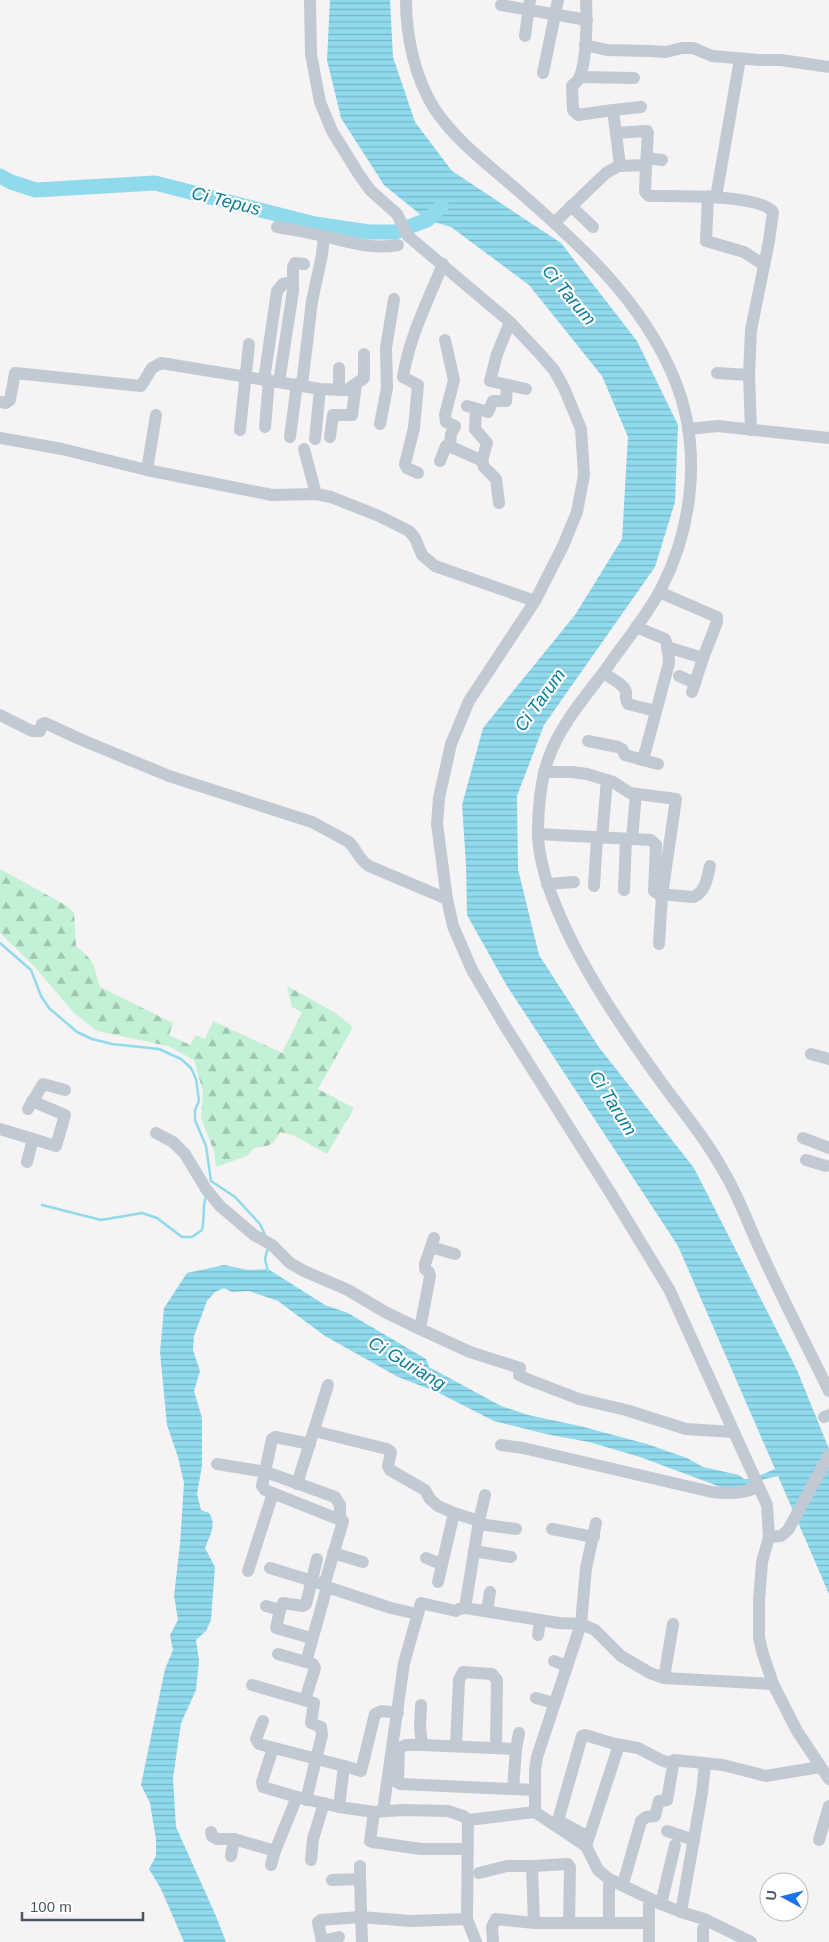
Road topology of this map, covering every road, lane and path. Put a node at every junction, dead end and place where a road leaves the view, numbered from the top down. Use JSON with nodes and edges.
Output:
{"nodes":[{"id":1,"x":310,"y":0,"type":"edge"},
{"id":2,"x":406,"y":0,"type":"edge"},
{"id":3,"x":558,"y":0,"type":"edge"},
{"id":4,"x":586,"y":0,"type":"edge"},
{"id":5,"x":501,"y":5,"type":"dead end"},
{"id":6,"x":530,"y":5,"type":"edge"},
{"id":7,"x":555,"y":15,"type":"junction"},
{"id":8,"x":587,"y":20,"type":"junction"},
{"id":9,"x":525,"y":36,"type":"dead end"},
{"id":10,"x":585,"y":46,"type":"junction"},
{"id":11,"x":740,"y":59,"type":"junction"},
{"id":12,"x":829,"y":67,"type":"edge"},
{"id":13,"x":543,"y":73,"type":"dead end"},
{"id":14,"x":580,"y":77,"type":"junction"},
{"id":15,"x":634,"y":78,"type":"dead end"},
{"id":16,"x":641,"y":107,"type":"dead end"},
{"id":17,"x":613,"y":110,"type":"junction"},
{"id":18,"x":616,"y":133,"type":"junction"},
{"id":19,"x":662,"y":160,"type":"dead end"},
{"id":20,"x":646,"y":161,"type":"junction"},
{"id":21,"x":619,"y":166,"type":"junction"},
{"id":22,"x":712,"y":197,"type":"junction"},
{"id":23,"x":571,"y":206,"type":"junction"},
{"id":24,"x":555,"y":222,"type":"junction"},
{"id":25,"x":593,"y":226,"type":"dead end"},
{"id":26,"x":277,"y":227,"type":"dead end"},
{"id":27,"x":324,"y":236,"type":"junction"},
{"id":28,"x":398,"y":245,"type":"dead end"},
{"id":29,"x":304,"y":264,"type":"dead end"},
{"id":30,"x":443,"y":264,"type":"junction"},
{"id":31,"x":764,"y":265,"type":"junction"},
{"id":32,"x":394,"y":298,"type":"dead end"},
{"id":33,"x":510,"y":322,"type":"junction"},
{"id":34,"x":390,"y":323,"type":"junction"},
{"id":35,"x":377,"y":334,"type":"dead end"},
{"id":36,"x":445,"y":340,"type":"dead end"},
{"id":37,"x":249,"y":344,"type":"dead end"},
{"id":38,"x":364,"y":354,"type":"dead end"},
{"id":39,"x":339,"y":368,"type":"dead end"},
{"id":40,"x":717,"y":373,"type":"dead end"},
{"id":41,"x":386,"y":375,"type":"junction"},
{"id":42,"x":749,"y":375,"type":"junction"},
{"id":43,"x":246,"y":376,"type":"junction"},
{"id":44,"x":271,"y":381,"type":"junction"},
{"id":45,"x":360,"y":381,"type":"junction"},
{"id":46,"x":299,"y":385,"type":"junction"},
{"id":47,"x":507,"y":386,"type":"junction"},
{"id":48,"x":320,"y":389,"type":"junction"},
{"id":49,"x":526,"y":389,"type":"dead end"},
{"id":50,"x":339,"y":390,"type":"junction"},
{"id":51,"x":0,"y":402,"type":"edge"},
{"id":52,"x":156,"y":415,"type":"dead end"},
{"id":53,"x":380,"y":424,"type":"dead end"},
{"id":54,"x":265,"y":427,"type":"dead end"},
{"id":55,"x":688,"y":429,"type":"junction"},
{"id":56,"x":240,"y":430,"type":"dead end"},
{"id":57,"x":751,"y":430,"type":"junction"},
{"id":58,"x":290,"y":437,"type":"dead end"},
{"id":59,"x":330,"y":437,"type":"dead end"},
{"id":60,"x":0,"y":438,"type":"edge"},
{"id":61,"x":829,"y":438,"type":"edge"},
{"id":62,"x":315,"y":439,"type":"dead end"},
{"id":63,"x":450,"y":447,"type":"junction"},
{"id":64,"x":304,"y":449,"type":"dead end"},
{"id":65,"x":440,"y":461,"type":"dead end"},
{"id":66,"x":482,"y":461,"type":"junction"},
{"id":67,"x":147,"y":470,"type":"junction"},
{"id":68,"x":418,"y":473,"type":"dead end"},
{"id":69,"x":316,"y":494,"type":"junction"},
{"id":70,"x":499,"y":503,"type":"dead end"},
{"id":71,"x":659,"y":592,"type":"junction"},
{"id":72,"x":535,"y":601,"type":"junction"},
{"id":73,"x":636,"y":627,"type":"junction"},
{"id":74,"x":667,"y":647,"type":"junction"},
{"id":75,"x":703,"y":658,"type":"junction"},
{"id":76,"x":603,"y":673,"type":"junction"},
{"id":77,"x":679,"y":676,"type":"dead end"},
{"id":78,"x":656,"y":711,"type":"junction"},
{"id":79,"x":0,"y":715,"type":"edge"},
{"id":80,"x":588,"y":741,"type":"dead end"},
{"id":81,"x":643,"y":760,"type":"junction"},
{"id":82,"x":658,"y":764,"type":"dead end"},
{"id":83,"x":544,"y":772,"type":"junction"},
{"id":84,"x":607,"y":780,"type":"junction"},
{"id":85,"x":636,"y":794,"type":"junction"},
{"id":86,"x":538,"y":834,"type":"junction"},
{"id":87,"x":600,"y":838,"type":"junction"},
{"id":88,"x":629,"y":839,"type":"junction"},
{"id":89,"x":710,"y":866,"type":"dead end"},
{"id":90,"x":574,"y":882,"type":"dead end"},
{"id":91,"x":546,"y":884,"type":"junction"},
{"id":92,"x":594,"y":886,"type":"dead end"},
{"id":93,"x":624,"y":890,"type":"dead end"},
{"id":94,"x":662,"y":895,"type":"junction"},
{"id":95,"x":447,"y":899,"type":"junction"},
{"id":96,"x":659,"y":944,"type":"dead end"},
{"id":97,"x":811,"y":1054,"type":"dead end"},
{"id":98,"x":829,"y":1059,"type":"edge"},
{"id":99,"x":65,"y":1090,"type":"dead end"},
{"id":100,"x":0,"y":1128,"type":"edge"},
{"id":101,"x":156,"y":1132,"type":"dead end"},
{"id":102,"x":803,"y":1138,"type":"dead end"},
{"id":103,"x":34,"y":1139,"type":"junction"},
{"id":104,"x":829,"y":1148,"type":"edge"},
{"id":105,"x":806,"y":1160,"type":"dead end"},
{"id":106,"x":26,"y":1162,"type":"dead end"},
{"id":107,"x":828,"y":1164,"type":"edge"},
{"id":108,"x":455,"y":1254,"type":"dead end"},
{"id":109,"x":420,"y":1329,"type":"junction"},
{"id":110,"x":826,"y":1378,"type":"edge"},
{"id":111,"x":328,"y":1384,"type":"dead end"},
{"id":112,"x":829,"y":1391,"type":"edge"},
{"id":113,"x":314,"y":1431,"type":"junction"},
{"id":114,"x":733,"y":1432,"type":"junction"},
{"id":115,"x":310,"y":1444,"type":"junction"},
{"id":116,"x":501,"y":1445,"type":"dead end"},
{"id":117,"x":829,"y":1454,"type":"edge"},
{"id":118,"x":217,"y":1464,"type":"dead end"},
{"id":119,"x":266,"y":1472,"type":"junction"},
{"id":120,"x":756,"y":1482,"type":"junction"},
{"id":121,"x":297,"y":1484,"type":"junction"},
{"id":122,"x":273,"y":1493,"type":"junction"},
{"id":123,"x":485,"y":1495,"type":"dead end"},
{"id":124,"x":454,"y":1513,"type":"junction"},
{"id":125,"x":340,"y":1518,"type":"junction"},
{"id":126,"x":479,"y":1523,"type":"junction"},
{"id":127,"x":596,"y":1523,"type":"dead end"},
{"id":128,"x":516,"y":1529,"type":"dead end"},
{"id":129,"x":552,"y":1529,"type":"dead end"},
{"id":130,"x":594,"y":1537,"type":"junction"},
{"id":131,"x":769,"y":1537,"type":"junction"},
{"id":132,"x":474,"y":1551,"type":"junction"},
{"id":133,"x":333,"y":1553,"type":"junction"},
{"id":134,"x":511,"y":1557,"type":"dead end"},
{"id":135,"x":426,"y":1558,"type":"dead end"},
{"id":136,"x":317,"y":1559,"type":"dead end"},
{"id":137,"x":363,"y":1562,"type":"dead end"},
{"id":138,"x":441,"y":1564,"type":"junction"},
{"id":139,"x":270,"y":1568,"type":"dead end"},
{"id":140,"x":248,"y":1571,"type":"dead end"},
{"id":141,"x":438,"y":1582,"type":"dead end"},
{"id":142,"x":321,"y":1584,"type":"junction"},
{"id":143,"x":490,"y":1592,"type":"dead end"},
{"id":144,"x":266,"y":1606,"type":"dead end"},
{"id":145,"x":466,"y":1608,"type":"junction"},
{"id":146,"x":280,"y":1610,"type":"junction"},
{"id":147,"x":487,"y":1611,"type":"junction"},
{"id":148,"x":417,"y":1614,"type":"junction"},
{"id":149,"x":540,"y":1620,"type":"junction"},
{"id":150,"x":581,"y":1624,"type":"junction"},
{"id":151,"x":673,"y":1624,"type":"dead end"},
{"id":152,"x":538,"y":1635,"type":"dead end"},
{"id":153,"x":311,"y":1638,"type":"junction"},
{"id":154,"x":278,"y":1654,"type":"dead end"},
{"id":155,"x":554,"y":1661,"type":"dead end"},
{"id":156,"x":306,"y":1662,"type":"junction"},
{"id":157,"x":567,"y":1666,"type":"junction"},
{"id":158,"x":664,"y":1678,"type":"junction"},
{"id":159,"x":252,"y":1684,"type":"dead end"},
{"id":160,"x":773,"y":1684,"type":"junction"},
{"id":161,"x":536,"y":1698,"type":"dead end"},
{"id":162,"x":306,"y":1700,"type":"junction"},
{"id":163,"x":554,"y":1703,"type":"junction"},
{"id":164,"x":421,"y":1705,"type":"dead end"},
{"id":165,"x":398,"y":1714,"type":"junction"},
{"id":166,"x":263,"y":1721,"type":"dead end"},
{"id":167,"x":519,"y":1733,"type":"dead end"},
{"id":168,"x":614,"y":1744,"type":"junction"},
{"id":169,"x":422,"y":1745,"type":"junction"},
{"id":170,"x":456,"y":1746,"type":"junction"},
{"id":171,"x":496,"y":1747,"type":"junction"},
{"id":172,"x":273,"y":1748,"type":"junction"},
{"id":173,"x":516,"y":1749,"type":"junction"},
{"id":174,"x":316,"y":1760,"type":"junction"},
{"id":175,"x":674,"y":1763,"type":"junction"},
{"id":176,"x":705,"y":1764,"type":"junction"},
{"id":177,"x":344,"y":1766,"type":"junction"},
{"id":178,"x":820,"y":1767,"type":"junction"},
{"id":179,"x":829,"y":1779,"type":"edge"},
{"id":180,"x":513,"y":1789,"type":"junction"},
{"id":181,"x":535,"y":1790,"type":"junction"},
{"id":182,"x":302,"y":1799,"type":"junction"},
{"id":183,"x":324,"y":1803,"type":"junction"},
{"id":184,"x":339,"y":1806,"type":"junction"},
{"id":185,"x":829,"y":1806,"type":"edge"},
{"id":186,"x":379,"y":1811,"type":"junction"},
{"id":187,"x":535,"y":1812,"type":"junction"},
{"id":188,"x":468,"y":1820,"type":"junction"},
{"id":189,"x":667,"y":1831,"type":"dead end"},
{"id":190,"x":211,"y":1832,"type":"dead end"},
{"id":191,"x":234,"y":1839,"type":"junction"},
{"id":192,"x":694,"y":1840,"type":"junction"},
{"id":193,"x":818,"y":1840,"type":"dead end"},
{"id":194,"x":588,"y":1841,"type":"junction"},
{"id":195,"x":675,"y":1845,"type":"dead end"},
{"id":196,"x":467,"y":1849,"type":"junction"},
{"id":197,"x":276,"y":1850,"type":"junction"},
{"id":198,"x":231,"y":1856,"type":"dead end"},
{"id":199,"x":311,"y":1860,"type":"dead end"},
{"id":200,"x":271,"y":1865,"type":"dead end"},
{"id":201,"x":360,"y":1866,"type":"dead end"},
{"id":202,"x":532,"y":1866,"type":"junction"},
{"id":203,"x":480,"y":1873,"type":"dead end"},
{"id":204,"x":360,"y":1879,"type":"junction"},
{"id":205,"x":332,"y":1880,"type":"dead end"},
{"id":206,"x":623,"y":1884,"type":"junction"},
{"id":207,"x":609,"y":1886,"type":"dead end"},
{"id":208,"x":655,"y":1904,"type":"junction"},
{"id":209,"x":680,"y":1912,"type":"junction"},
{"id":210,"x":360,"y":1917,"type":"junction"},
{"id":211,"x":467,"y":1919,"type":"junction"},
{"id":212,"x":534,"y":1923,"type":"junction"},
{"id":213,"x":609,"y":1923,"type":"junction"},
{"id":214,"x":649,"y":1923,"type":"junction"},
{"id":215,"x":569,"y":1924,"type":"junction"},
{"id":216,"x":703,"y":1929,"type":"dead end"},
{"id":217,"x":339,"y":1937,"type":"dead end"},
{"id":218,"x":322,"y":1941,"type":"edge"},
{"id":219,"x":362,"y":1942,"type":"edge"},
{"id":220,"x":476,"y":1942,"type":"edge"},
{"id":221,"x":493,"y":1942,"type":"edge"},
{"id":222,"x":649,"y":1942,"type":"edge"},
{"id":223,"x":703,"y":1942,"type":"edge"},
{"id":224,"x":751,"y":1942,"type":"edge"}],
"edges":[{"from":1,"to":30,"type":"street"},
{"from":2,"to":24,"type":"street"},
{"from":3,"to":7,"type":"street"},
{"from":4,"to":8,"type":"street"},
{"from":5,"to":6,"type":"street"},
{"from":6,"to":7,"type":"street"},
{"from":6,"to":9,"type":"street"},
{"from":7,"to":8,"type":"street"},
{"from":7,"to":13,"type":"street"},
{"from":8,"to":10,"type":"street"},
{"from":10,"to":11,"type":"street"},
{"from":10,"to":14,"type":"street"},
{"from":11,"to":12,"type":"street"},
{"from":11,"to":22,"type":"street"},
{"from":14,"to":15,"type":"street"},
{"from":14,"to":17,"type":"street"},
{"from":16,"to":17,"type":"street"},
{"from":17,"to":18,"type":"street"},
{"from":18,"to":20,"type":"street"},
{"from":18,"to":21,"type":"street"},
{"from":19,"to":20,"type":"street"},
{"from":20,"to":21,"type":"street"},
{"from":20,"to":22,"type":"street"},
{"from":21,"to":23,"type":"street"},
{"from":22,"to":31,"type":"street"},
{"from":22,"to":31,"type":"street"},
{"from":23,"to":24,"type":"street"},
{"from":23,"to":25,"type":"street"},
{"from":24,"to":55,"type":"street"},
{"from":26,"to":27,"type":"street"},
{"from":27,"to":28,"type":"street"},
{"from":27,"to":46,"type":"street"},
{"from":29,"to":44,"type":"street"},
{"from":30,"to":33,"type":"street"},
{"from":30,"to":68,"type":"street"},
{"from":31,"to":42,"type":"street"},
{"from":32,"to":34,"type":"street"},
{"from":33,"to":47,"type":"street"},
{"from":33,"to":72,"type":"street"},
{"from":34,"to":35,"type":"street"},
{"from":34,"to":41,"type":"street"},
{"from":36,"to":63,"type":"street"},
{"from":37,"to":43,"type":"street"},
{"from":38,"to":45,"type":"street"},
{"from":39,"to":50,"type":"street"},
{"from":40,"to":42,"type":"street"},
{"from":41,"to":45,"type":"street"},
{"from":41,"to":53,"type":"street"},
{"from":42,"to":57,"type":"street"},
{"from":43,"to":44,"type":"street"},
{"from":43,"to":51,"type":"street"},
{"from":43,"to":56,"type":"street"},
{"from":44,"to":46,"type":"street"},
{"from":44,"to":54,"type":"street"},
{"from":45,"to":50,"type":"street"},
{"from":45,"to":59,"type":"street"},
{"from":46,"to":48,"type":"street"},
{"from":46,"to":58,"type":"street"},
{"from":47,"to":49,"type":"street"},
{"from":47,"to":66,"type":"street"},
{"from":48,"to":50,"type":"street"},
{"from":48,"to":62,"type":"street"},
{"from":52,"to":67,"type":"street"},
{"from":55,"to":57,"type":"street"},
{"from":55,"to":71,"type":"street"},
{"from":57,"to":61,"type":"street"},
{"from":60,"to":67,"type":"street"},
{"from":63,"to":65,"type":"street"},
{"from":63,"to":66,"type":"street"},
{"from":64,"to":69,"type":"street"},
{"from":66,"to":70,"type":"street"},
{"from":67,"to":69,"type":"street"},
{"from":69,"to":72,"type":"street"},
{"from":71,"to":73,"type":"street"},
{"from":71,"to":75,"type":"street"},
{"from":72,"to":95,"type":"street"},
{"from":73,"to":74,"type":"street"},
{"from":73,"to":76,"type":"street"},
{"from":74,"to":75,"type":"street"},
{"from":74,"to":78,"type":"street"},
{"from":75,"to":77,"type":"street"},
{"from":76,"to":78,"type":"street"},
{"from":76,"to":83,"type":"street"},
{"from":78,"to":81,"type":"street"},
{"from":79,"to":95,"type":"street"},
{"from":80,"to":81,"type":"street"},
{"from":81,"to":82,"type":"street"},
{"from":83,"to":84,"type":"street"},
{"from":83,"to":86,"type":"street"},
{"from":84,"to":85,"type":"street"},
{"from":84,"to":87,"type":"street"},
{"from":85,"to":88,"type":"street"},
{"from":85,"to":94,"type":"street"},
{"from":86,"to":87,"type":"street"},
{"from":86,"to":91,"type":"street"},
{"from":87,"to":88,"type":"street"},
{"from":87,"to":92,"type":"street"},
{"from":88,"to":93,"type":"street"},
{"from":88,"to":94,"type":"street"},
{"from":89,"to":94,"type":"street"},
{"from":90,"to":91,"type":"street"},
{"from":91,"to":110,"type":"street"},
{"from":94,"to":96,"type":"street"},
{"from":95,"to":114,"type":"street"},
{"from":97,"to":98,"type":"street"},
{"from":99,"to":103,"type":"street"},
{"from":100,"to":103,"type":"street"},
{"from":101,"to":109,"type":"street"},
{"from":102,"to":104,"type":"street"},
{"from":103,"to":106,"type":"street"},
{"from":105,"to":107,"type":"street"},
{"from":108,"to":109,"type":"street"},
{"from":109,"to":114,"type":"street"},
{"from":110,"to":112,"type":"street"},
{"from":111,"to":113,"type":"street"},
{"from":113,"to":115,"type":"street"},
{"from":113,"to":124,"type":"street"},
{"from":114,"to":120,"type":"street"},
{"from":115,"to":119,"type":"street"},
{"from":115,"to":121,"type":"street"},
{"from":116,"to":120,"type":"street"},
{"from":117,"to":131,"type":"street"},
{"from":118,"to":119,"type":"street"},
{"from":119,"to":121,"type":"street"},
{"from":119,"to":122,"type":"street"},
{"from":120,"to":131,"type":"street"},
{"from":121,"to":125,"type":"street"},
{"from":122,"to":125,"type":"street"},
{"from":122,"to":140,"type":"street"},
{"from":123,"to":126,"type":"street"},
{"from":124,"to":126,"type":"street"},
{"from":124,"to":138,"type":"street"},
{"from":125,"to":133,"type":"street"},
{"from":126,"to":128,"type":"street"},
{"from":126,"to":132,"type":"street"},
{"from":127,"to":130,"type":"street"},
{"from":129,"to":130,"type":"street"},
{"from":130,"to":150,"type":"street"},
{"from":131,"to":160,"type":"street"},
{"from":132,"to":134,"type":"street"},
{"from":132,"to":145,"type":"street"},
{"from":133,"to":137,"type":"street"},
{"from":133,"to":142,"type":"street"},
{"from":135,"to":138,"type":"street"},
{"from":136,"to":142,"type":"street"},
{"from":138,"to":141,"type":"street"},
{"from":139,"to":142,"type":"street"},
{"from":142,"to":146,"type":"street"},
{"from":142,"to":148,"type":"street"},
{"from":142,"to":153,"type":"street"},
{"from":143,"to":147,"type":"street"},
{"from":144,"to":146,"type":"street"},
{"from":145,"to":147,"type":"street"},
{"from":145,"to":148,"type":"street"},
{"from":146,"to":153,"type":"street"},
{"from":147,"to":149,"type":"street"},
{"from":148,"to":165,"type":"street"},
{"from":149,"to":150,"type":"street"},
{"from":149,"to":152,"type":"street"},
{"from":150,"to":157,"type":"street"},
{"from":150,"to":158,"type":"street"},
{"from":151,"to":158,"type":"street"},
{"from":153,"to":156,"type":"street"},
{"from":154,"to":156,"type":"street"},
{"from":155,"to":157,"type":"street"},
{"from":156,"to":162,"type":"street"},
{"from":157,"to":163,"type":"street"},
{"from":158,"to":160,"type":"street"},
{"from":159,"to":162,"type":"street"},
{"from":160,"to":178,"type":"street"},
{"from":161,"to":163,"type":"street"},
{"from":162,"to":174,"type":"street"},
{"from":163,"to":181,"type":"street"},
{"from":164,"to":169,"type":"street"},
{"from":165,"to":177,"type":"street"},
{"from":165,"to":186,"type":"street"},
{"from":166,"to":172,"type":"street"},
{"from":167,"to":173,"type":"street"},
{"from":168,"to":175,"type":"street"},
{"from":168,"to":194,"type":"street"},
{"from":168,"to":194,"type":"street"},
{"from":169,"to":170,"type":"street"},
{"from":169,"to":180,"type":"street"},
{"from":170,"to":171,"type":"street"},
{"from":170,"to":171,"type":"street"},
{"from":171,"to":173,"type":"street"},
{"from":172,"to":174,"type":"street"},
{"from":172,"to":182,"type":"street"},
{"from":173,"to":180,"type":"street"},
{"from":174,"to":177,"type":"street"},
{"from":174,"to":182,"type":"street"},
{"from":175,"to":176,"type":"street"},
{"from":175,"to":206,"type":"street"},
{"from":176,"to":178,"type":"street"},
{"from":176,"to":192,"type":"street"},
{"from":177,"to":184,"type":"street"},
{"from":178,"to":179,"type":"street"},
{"from":180,"to":181,"type":"street"},
{"from":181,"to":187,"type":"street"},
{"from":182,"to":183,"type":"street"},
{"from":182,"to":197,"type":"street"},
{"from":183,"to":184,"type":"street"},
{"from":183,"to":199,"type":"street"},
{"from":184,"to":186,"type":"street"},
{"from":185,"to":193,"type":"street"},
{"from":186,"to":188,"type":"street"},
{"from":186,"to":196,"type":"street"},
{"from":187,"to":188,"type":"street"},
{"from":187,"to":194,"type":"street"},
{"from":188,"to":196,"type":"street"},
{"from":189,"to":192,"type":"street"},
{"from":190,"to":191,"type":"street"},
{"from":191,"to":197,"type":"street"},
{"from":191,"to":198,"type":"street"},
{"from":192,"to":209,"type":"street"},
{"from":194,"to":206,"type":"street"},
{"from":195,"to":208,"type":"street"},
{"from":196,"to":211,"type":"street"},
{"from":197,"to":200,"type":"street"},
{"from":201,"to":204,"type":"street"},
{"from":202,"to":203,"type":"street"},
{"from":202,"to":212,"type":"street"},
{"from":202,"to":215,"type":"street"},
{"from":204,"to":205,"type":"street"},
{"from":204,"to":210,"type":"street"},
{"from":206,"to":208,"type":"street"},
{"from":207,"to":213,"type":"street"},
{"from":208,"to":209,"type":"street"},
{"from":208,"to":214,"type":"street"},
{"from":209,"to":224,"type":"street"},
{"from":210,"to":211,"type":"street"},
{"from":210,"to":218,"type":"street"},
{"from":210,"to":219,"type":"street"},
{"from":211,"to":220,"type":"street"},
{"from":212,"to":215,"type":"street"},
{"from":212,"to":221,"type":"street"},
{"from":213,"to":214,"type":"street"},
{"from":213,"to":215,"type":"street"},
{"from":214,"to":222,"type":"street"},
{"from":216,"to":223,"type":"street"},
{"from":217,"to":218,"type":"street"}]}
